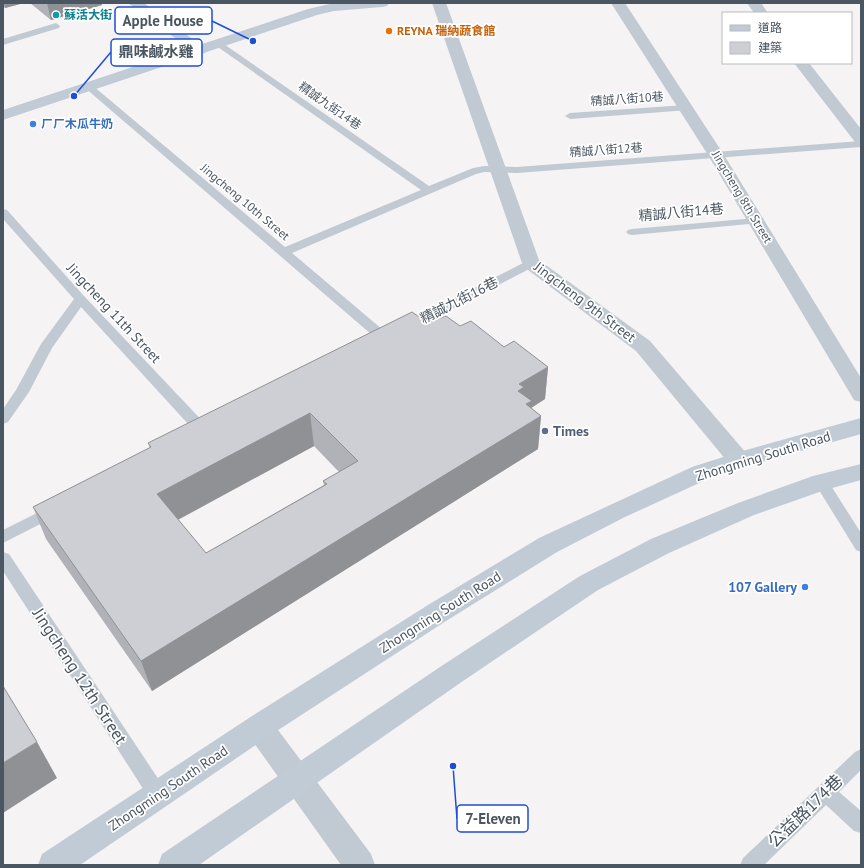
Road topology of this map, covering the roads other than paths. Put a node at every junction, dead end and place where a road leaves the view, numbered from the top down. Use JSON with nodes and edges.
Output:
{"nodes":[{"id":1,"x":135,"y":3,"type":"edge"},
{"id":2,"x":382,"y":3,"type":"edge"},
{"id":3,"x":439,"y":3,"type":"edge"},
{"id":4,"x":618,"y":3,"type":"edge"},
{"id":5,"x":754,"y":3,"type":"edge"},
{"id":6,"x":760,"y":12,"type":"edge"},
{"id":7,"x":56,"y":26,"type":"dead end"},
{"id":8,"x":3,"y":42,"type":"edge"},
{"id":9,"x":218,"y":44,"type":"junction"},
{"id":10,"x":200,"y":50,"type":"junction"},
{"id":11,"x":802,"y":64,"type":"edge"},
{"id":12,"x":89,"y":87,"type":"junction"},
{"id":13,"x":686,"y":108,"type":"junction"},
{"id":14,"x":3,"y":115,"type":"edge"},
{"id":15,"x":570,"y":116,"type":"dead end"},
{"id":16,"x":861,"y":139,"type":"edge"},
{"id":17,"x":861,"y":144,"type":"edge"},
{"id":18,"x":716,"y":155,"type":"junction"},
{"id":19,"x":498,"y":170,"type":"junction"},
{"id":20,"x":427,"y":190,"type":"junction"},
{"id":21,"x":3,"y":212,"type":"edge"},
{"id":22,"x":756,"y":221,"type":"junction"},
{"id":23,"x":632,"y":232,"type":"dead end"},
{"id":24,"x":284,"y":252,"type":"junction"},
{"id":25,"x":531,"y":263,"type":"junction"},
{"id":26,"x":80,"y":299,"type":"junction"},
{"id":27,"x":384,"y":338,"type":"junction"},
{"id":28,"x":370,"y":346,"type":"edge"},
{"id":29,"x":861,"y":395,"type":"edge"},
{"id":30,"x":3,"y":419,"type":"edge"},
{"id":31,"x":219,"y":425,"type":"edge"},
{"id":32,"x":861,"y":426,"type":"edge"},
{"id":33,"x":205,"y":433,"type":"junction"},
{"id":34,"x":191,"y":440,"type":"edge"},
{"id":35,"x":739,"y":460,"type":"junction"},
{"id":36,"x":861,"y":472,"type":"edge"},
{"id":37,"x":821,"y":482,"type":"junction"},
{"id":38,"x":66,"y":505,"type":"edge"},
{"id":39,"x":3,"y":537,"type":"edge"},
{"id":40,"x":861,"y":546,"type":"edge"},
{"id":41,"x":3,"y":558,"type":"edge"},
{"id":42,"x":259,"y":727,"type":"junction"},
{"id":43,"x":861,"y":758,"type":"edge"},
{"id":44,"x":296,"y":779,"type":"junction"},
{"id":45,"x":825,"y":792,"type":"junction"},
{"id":46,"x":158,"y":795,"type":"junction"},
{"id":47,"x":861,"y":824,"type":"edge"},
{"id":48,"x":53,"y":865,"type":"edge"},
{"id":49,"x":173,"y":865,"type":"edge"},
{"id":50,"x":360,"y":865,"type":"edge"},
{"id":51,"x":750,"y":865,"type":"edge"}],
"edges":[{"from":1,"to":10,"type":"street"},
{"from":2,"to":9,"type":"main road"},
{"from":3,"to":19,"type":"street","name":"Jingcheng 9th Street"},
{"from":4,"to":13,"type":"street","name":"Jingcheng 8th Street"},
{"from":5,"to":6,"type":"street"},
{"from":7,"to":8,"type":"lane"},
{"from":9,"to":10,"type":"main road"},
{"from":9,"to":20,"type":"lane","name":"精誠九街14巷"},
{"from":10,"to":12,"type":"main road"},
{"from":11,"to":16,"type":"street"},
{"from":12,"to":14,"type":"main road"},
{"from":12,"to":24,"type":"lane","name":"Jingcheng 10th Street"},
{"from":13,"to":15,"type":"lane","name":"精誠八街10巷"},
{"from":13,"to":18,"type":"street","name":"Jingcheng 8th Street"},
{"from":17,"to":18,"type":"lane","name":"精誠八街12巷"},
{"from":18,"to":19,"type":"lane","name":"精誠八街12巷"},
{"from":18,"to":22,"type":"street","name":"Jingcheng 8th Street"},
{"from":19,"to":20,"type":"lane"},
{"from":19,"to":25,"type":"street","name":"Jingcheng 9th Street"},
{"from":20,"to":24,"type":"lane"},
{"from":21,"to":26,"type":"lane","name":"Jingcheng 11th Street"},
{"from":22,"to":23,"type":"lane","name":"精誠八街14巷"},
{"from":22,"to":29,"type":"street","name":"Jingcheng 8th Street"},
{"from":24,"to":27,"type":"lane","name":"Jingcheng 10th Street"},
{"from":25,"to":27,"type":"lane","name":"精誠九街16巷"},
{"from":25,"to":35,"type":"street","name":"Jingcheng 9th Street"},
{"from":26,"to":30,"type":"lane"},
{"from":26,"to":33,"type":"lane","name":"Jingcheng 11th Street"},
{"from":27,"to":28,"type":"lane","name":"精誠九街16巷"},
{"from":31,"to":33,"type":"lane"},
{"from":32,"to":35,"type":"main road","name":"Zhongming South Road"},
{"from":33,"to":34,"type":"lane"},
{"from":35,"to":42,"type":"main road","name":"Zhongming South Road"},
{"from":36,"to":37,"type":"main road"},
{"from":37,"to":40,"type":"lane"},
{"from":37,"to":44,"type":"main road"},
{"from":38,"to":39,"type":"lane"},
{"from":41,"to":46,"type":"lane","name":"Jingcheng 12th Street"},
{"from":42,"to":44,"type":"street"},
{"from":42,"to":46,"type":"main road","name":"Zhongming South Road"},
{"from":43,"to":45,"type":"lane","name":"公益路174巷"},
{"from":44,"to":49,"type":"main road"},
{"from":44,"to":50,"type":"street"},
{"from":45,"to":47,"type":"lane"},
{"from":45,"to":51,"type":"lane","name":"公益路174巷"},
{"from":46,"to":48,"type":"main road","name":"Zhongming South Road"}]}
